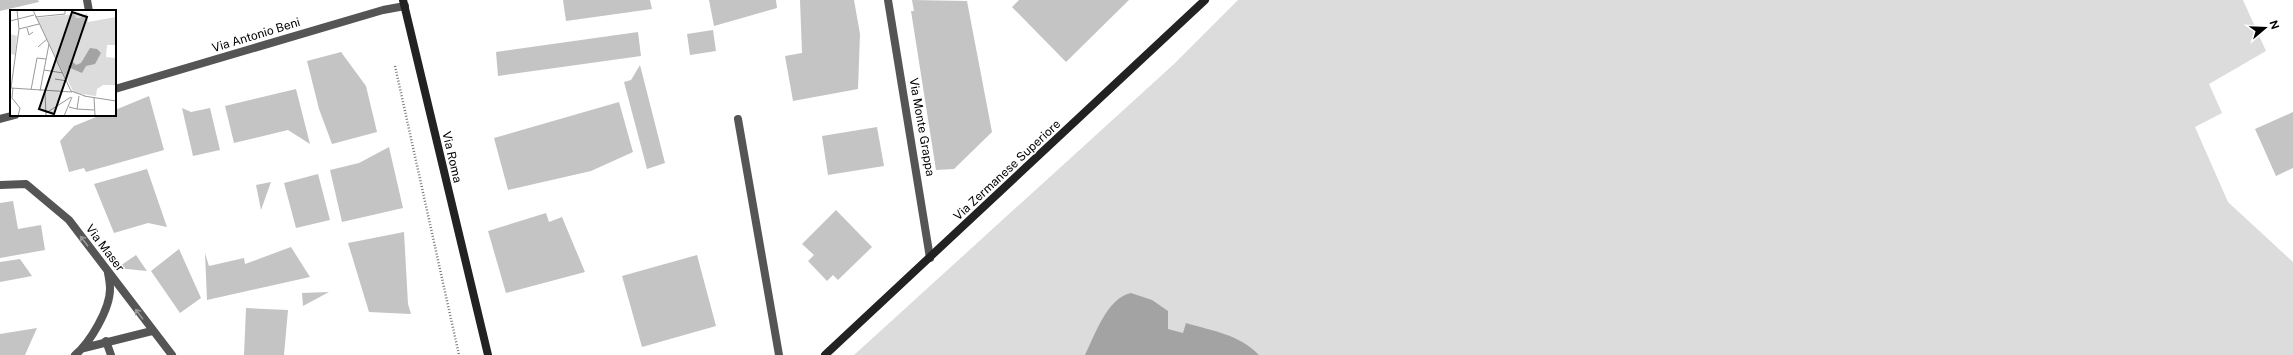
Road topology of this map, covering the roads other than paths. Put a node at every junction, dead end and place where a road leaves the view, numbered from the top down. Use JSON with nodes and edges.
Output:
{"nodes":[{"id":1,"x":87,"y":0,"type":"edge"},
{"id":2,"x":888,"y":0,"type":"edge"},
{"id":3,"x":1204,"y":0,"type":"edge"},
{"id":4,"x":404,"y":3,"type":"edge"},
{"id":5,"x":90,"y":10,"type":"edge"},
{"id":6,"x":116,"y":89,"type":"edge"},
{"id":7,"x":11,"y":116,"type":"edge"},
{"id":8,"x":0,"y":119,"type":"edge"},
{"id":9,"x":738,"y":119,"type":"dead end"},
{"id":10,"x":0,"y":185,"type":"edge"},
{"id":11,"x":930,"y":258,"type":"junction"},
{"id":12,"x":108,"y":272,"type":"junction"},
{"id":13,"x":478,"y":320,"type":"junction"},
{"id":14,"x":152,"y":331,"type":"junction"},
{"id":15,"x":106,"y":341,"type":"junction"},
{"id":16,"x":84,"y":348,"type":"junction"},
{"id":17,"x":75,"y":355,"type":"edge"},
{"id":18,"x":111,"y":355,"type":"edge"},
{"id":19,"x":172,"y":355,"type":"edge"},
{"id":20,"x":483,"y":355,"type":"edge"},
{"id":21,"x":488,"y":355,"type":"edge"},
{"id":22,"x":779,"y":355,"type":"edge"},
{"id":23,"x":825,"y":355,"type":"edge"}],
"edges":[{"from":1,"to":5,"type":"street"},
{"from":2,"to":11,"type":"street","name":"Via Monte Grappa"},
{"from":3,"to":11,"type":"street","name":"Via Zermanese Superiore"},
{"from":4,"to":6,"type":"street","name":"Via Antonio Beni"},
{"from":4,"to":13,"type":"street","name":"Via Roma"},
{"from":7,"to":8,"type":"street"},
{"from":9,"to":22,"type":"street"},
{"from":12,"to":10,"type":"street","name":"Via Maser","one_way":true},
{"from":11,"to":23,"type":"street","name":"Via Zermanese Superiore"},
{"from":14,"to":12,"type":"street","name":"Via Maser","one_way":true},
{"from":12,"to":16,"type":"street"},
{"from":13,"to":20,"type":"street","name":"Via Roma"},
{"from":13,"to":21,"type":"street","name":"Via Roma"},
{"from":14,"to":15,"type":"street"},
{"from":14,"to":19,"type":"street","name":"Via Maser"},
{"from":15,"to":16,"type":"street"},
{"from":15,"to":18,"type":"street"},
{"from":16,"to":17,"type":"street"}]}
